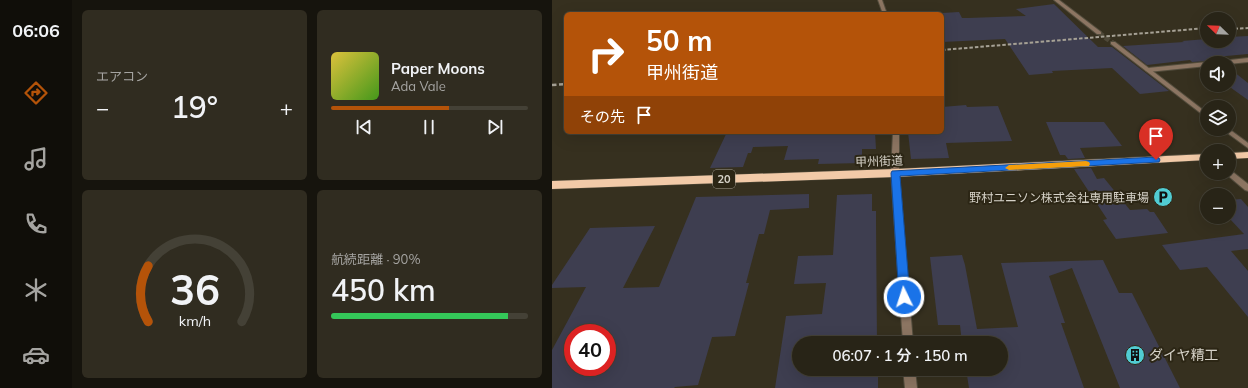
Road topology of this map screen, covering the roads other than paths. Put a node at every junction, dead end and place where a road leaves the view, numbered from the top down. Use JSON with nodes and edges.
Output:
{"nodes":[{"id":1,"x":880,"y":0,"type":"edge"},
{"id":2,"x":1056,"y":0,"type":"edge"},
{"id":3,"x":884,"y":12,"type":"edge"},
{"id":4,"x":1099,"y":33,"type":"tunnel mouth"},
{"id":5,"x":1114,"y":43,"type":"tunnel mouth"},
{"id":6,"x":1248,"y":60,"type":"edge"},
{"id":7,"x":1236,"y":61,"type":"edge"},
{"id":8,"x":1200,"y":65,"type":"edge"},
{"id":9,"x":1148,"y":70,"type":"junction"},
{"id":10,"x":1200,"y":111,"type":"edge"},
{"id":11,"x":896,"y":134,"type":"edge"},
{"id":12,"x":1234,"y":136,"type":"edge"},
{"id":13,"x":1248,"y":146,"type":"edge"},
{"id":14,"x":1248,"y":155,"type":"edge"},
{"id":15,"x":1236,"y":156,"type":"edge"},
{"id":16,"x":1200,"y":157,"type":"edge"},
{"id":17,"x":895,"y":173,"type":"junction"},
{"id":18,"x":1236,"y":178,"type":"edge"},
{"id":19,"x":552,"y":185,"type":"edge"},
{"id":20,"x":1248,"y":188,"type":"edge"},
{"id":21,"x":907,"y":336,"type":"edge"},
{"id":22,"x":910,"y":376,"type":"edge"},
{"id":23,"x":911,"y":388,"type":"edge"}],
"edges":[{"from":1,"to":3,"type":"street"},
{"from":2,"to":4,"type":"street"},
{"from":5,"to":9,"type":"street"},
{"from":6,"to":7,"type":"street"},
{"from":8,"to":9,"type":"street"},
{"from":9,"to":10,"type":"street"},
{"from":11,"to":17,"type":"street"},
{"from":12,"to":13,"type":"street"},
{"from":14,"to":15,"type":"highway"},
{"from":16,"to":17,"type":"highway","name":"甲州街道","number":"20"},
{"from":17,"to":19,"type":"highway","name":"甲州街道","number":"20"},
{"from":17,"to":21,"type":"street"},
{"from":18,"to":20,"type":"street"},
{"from":22,"to":23,"type":"street"}]}
